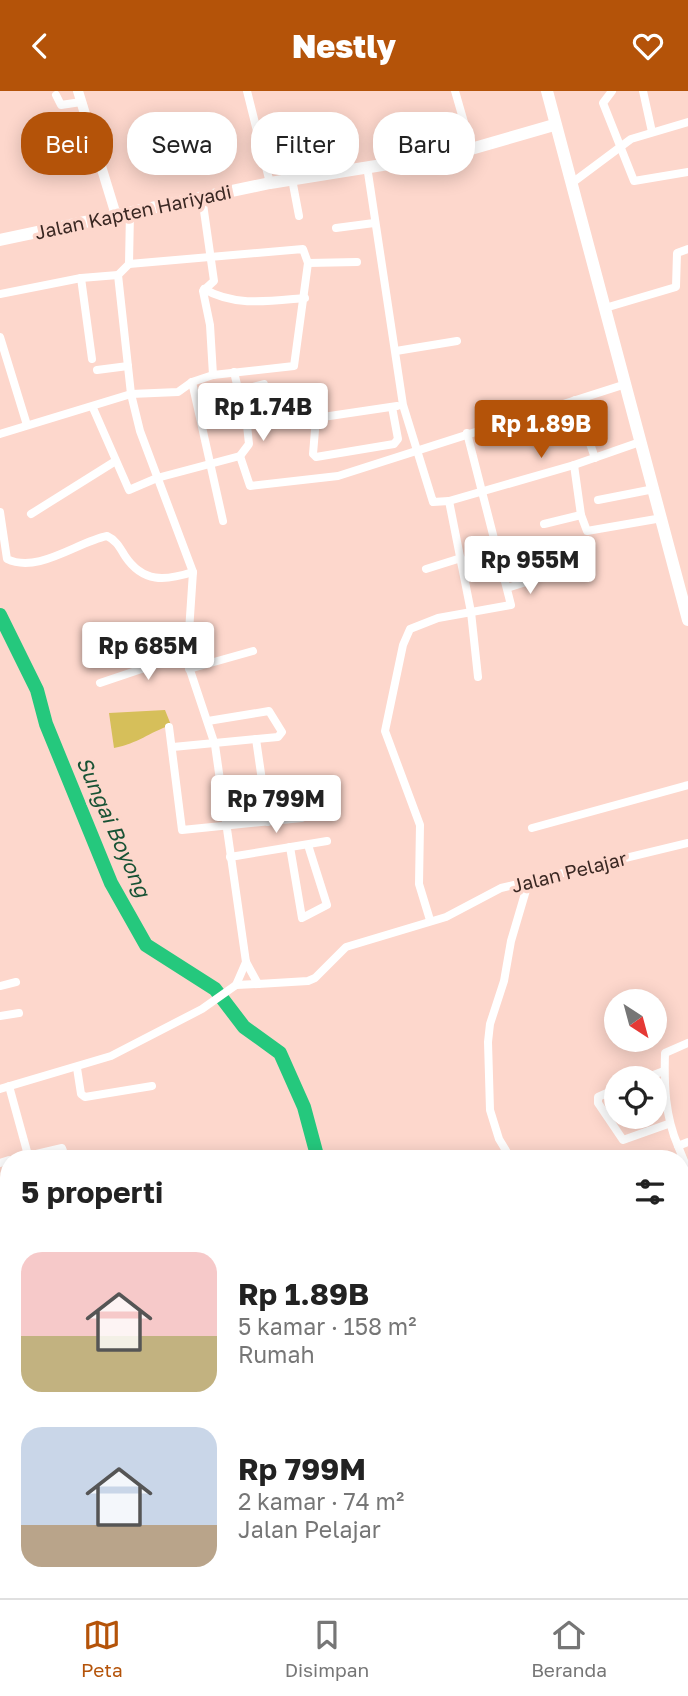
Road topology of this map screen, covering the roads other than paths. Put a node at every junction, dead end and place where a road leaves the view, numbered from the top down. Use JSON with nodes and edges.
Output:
{"nodes":[{"id":1,"x":247,"y":91,"type":"edge"},
{"id":2,"x":455,"y":91,"type":"edge"},
{"id":3,"x":547,"y":91,"type":"edge"},
{"id":4,"x":612,"y":91,"type":"edge"},
{"id":5,"x":643,"y":91,"type":"edge"},
{"id":6,"x":56,"y":95,"type":"dead end"},
{"id":7,"x":80,"y":97,"type":"edge"},
{"id":8,"x":461,"y":112,"type":"edge"},
{"id":9,"x":688,"y":123,"type":"edge"},
{"id":10,"x":559,"y":128,"type":"junction"},
{"id":11,"x":652,"y":132,"type":"junction"},
{"id":12,"x":475,"y":149,"type":"edge"},
{"id":13,"x":620,"y":149,"type":"junction"},
{"id":14,"x":373,"y":165,"type":"edge"},
{"id":15,"x":366,"y":166,"type":"junction"},
{"id":16,"x":688,"y":172,"type":"edge"},
{"id":17,"x":292,"y":179,"type":"junction"},
{"id":18,"x":576,"y":180,"type":"junction"},
{"id":19,"x":270,"y":183,"type":"junction"},
{"id":20,"x":202,"y":197,"type":"junction"},
{"id":21,"x":130,"y":212,"type":"junction"},
{"id":22,"x":116,"y":215,"type":"junction"},
{"id":23,"x":299,"y":216,"type":"dead end"},
{"id":24,"x":579,"y":216,"type":"junction"},
{"id":25,"x":374,"y":223,"type":"junction"},
{"id":26,"x":336,"y":228,"type":"dead end"},
{"id":27,"x":0,"y":240,"type":"edge"},
{"id":28,"x":688,"y":249,"type":"edge"},
{"id":29,"x":211,"y":257,"type":"junction"},
{"id":30,"x":357,"y":262,"type":"dead end"},
{"id":31,"x":308,"y":263,"type":"junction"},
{"id":32,"x":129,"y":264,"type":"junction"},
{"id":33,"x":118,"y":275,"type":"junction"},
{"id":34,"x":81,"y":278,"type":"junction"},
{"id":35,"x":204,"y":289,"type":"junction"},
{"id":36,"x":0,"y":294,"type":"edge"},
{"id":37,"x":305,"y":299,"type":"junction"},
{"id":38,"x":605,"y":308,"type":"junction"},
{"id":39,"x":0,"y":337,"type":"edge"},
{"id":40,"x":457,"y":341,"type":"dead end"},
{"id":41,"x":396,"y":351,"type":"junction"},
{"id":42,"x":92,"y":359,"type":"dead end"},
{"id":43,"x":128,"y":366,"type":"junction"},
{"id":44,"x":97,"y":370,"type":"dead end"},
{"id":45,"x":234,"y":372,"type":"junction"},
{"id":46,"x":213,"y":375,"type":"junction"},
{"id":47,"x":192,"y":382,"type":"junction"},
{"id":48,"x":264,"y":384,"type":"dead end"},
{"id":49,"x":626,"y":384,"type":"junction"},
{"id":50,"x":239,"y":393,"type":"junction"},
{"id":51,"x":131,"y":394,"type":"junction"},
{"id":52,"x":575,"y":400,"type":"junction"},
{"id":53,"x":197,"y":402,"type":"junction"},
{"id":54,"x":403,"y":405,"type":"junction"},
{"id":55,"x":392,"y":407,"type":"junction"},
{"id":56,"x":93,"y":408,"type":"junction"},
{"id":57,"x":246,"y":416,"type":"dead end"},
{"id":58,"x":316,"y":418,"type":"junction"},
{"id":59,"x":27,"y":425,"type":"junction"},
{"id":60,"x":269,"y":425,"type":"dead end"},
{"id":61,"x":467,"y":433,"type":"junction"},
{"id":62,"x":0,"y":434,"type":"edge"},
{"id":63,"x":640,"y":442,"type":"junction"},
{"id":64,"x":415,"y":450,"type":"junction"},
{"id":65,"x":240,"y":456,"type":"junction"},
{"id":66,"x":595,"y":458,"type":"junction"},
{"id":67,"x":114,"y":462,"type":"junction"},
{"id":68,"x":212,"y":463,"type":"junction"},
{"id":69,"x":574,"y":465,"type":"junction"},
{"id":70,"x":157,"y":478,"type":"junction"},
{"id":71,"x":654,"y":489,"type":"junction"},
{"id":72,"x":481,"y":493,"type":"junction"},
{"id":73,"x":598,"y":500,"type":"dead end"},
{"id":74,"x":449,"y":501,"type":"junction"},
{"id":75,"x":0,"y":512,"type":"edge"},
{"id":76,"x":31,"y":514,"type":"dead end"},
{"id":77,"x":581,"y":515,"type":"junction"},
{"id":78,"x":662,"y":518,"type":"junction"},
{"id":79,"x":223,"y":521,"type":"dead end"},
{"id":80,"x":544,"y":524,"type":"dead end"},
{"id":81,"x":461,"y":558,"type":"junction"},
{"id":82,"x":426,"y":569,"type":"dead end"},
{"id":83,"x":192,"y":572,"type":"junction"},
{"id":84,"x":545,"y":576,"type":"dead end"},
{"id":85,"x":507,"y":588,"type":"junction"},
{"id":86,"x":471,"y":612,"type":"junction"},
{"id":87,"x":688,"y":619,"type":"edge"},
{"id":88,"x":253,"y":650,"type":"dead end"},
{"id":89,"x":186,"y":654,"type":"junction"},
{"id":90,"x":189,"y":670,"type":"junction"},
{"id":91,"x":478,"y":677,"type":"dead end"},
{"id":92,"x":100,"y":683,"type":"dead end"},
{"id":93,"x":208,"y":721,"type":"junction"},
{"id":94,"x":169,"y":727,"type":"dead end"},
{"id":95,"x":256,"y":739,"type":"junction"},
{"id":96,"x":215,"y":745,"type":"junction"},
{"id":97,"x":173,"y":747,"type":"junction"},
{"id":98,"x":688,"y":785,"type":"edge"},
{"id":99,"x":302,"y":818,"type":"dead end"},
{"id":100,"x":268,"y":822,"type":"junction"},
{"id":101,"x":226,"y":827,"type":"junction"},
{"id":102,"x":532,"y":828,"type":"dead end"},
{"id":103,"x":327,"y":841,"type":"dead end"},
{"id":104,"x":688,"y":843,"type":"edge"},
{"id":105,"x":308,"y":845,"type":"junction"},
{"id":106,"x":290,"y":848,"type":"junction"},
{"id":107,"x":230,"y":857,"type":"junction"},
{"id":108,"x":528,"y":880,"type":"junction"},
{"id":109,"x":430,"y":920,"type":"junction"},
{"id":110,"x":246,"y":962,"type":"junction"},
{"id":111,"x":16,"y":982,"type":"dead end"},
{"id":112,"x":258,"y":984,"type":"junction"},
{"id":113,"x":0,"y":986,"type":"edge"},
{"id":114,"x":233,"y":987,"type":"junction"},
{"id":115,"x":19,"y":1013,"type":"dead end"},
{"id":116,"x":0,"y":1017,"type":"edge"},
{"id":117,"x":688,"y":1043,"type":"edge"},
{"id":118,"x":664,"y":1066,"type":"edge"},
{"id":119,"x":77,"y":1068,"type":"junction"},
{"id":120,"x":152,"y":1086,"type":"dead end"},
{"id":121,"x":4,"y":1087,"type":"edge"},
{"id":122,"x":604,"y":1094,"type":"edge"},
{"id":123,"x":667,"y":1111,"type":"edge"},
{"id":124,"x":604,"y":1112,"type":"edge"},
{"id":125,"x":668,"y":1124,"type":"joint"},
{"id":126,"x":616,"y":1129,"type":"edge"},
{"id":127,"x":654,"y":1129,"type":"edge"},
{"id":128,"x":688,"y":1142,"type":"edge"},
{"id":129,"x":678,"y":1146,"type":"junction"},
{"id":130,"x":30,"y":1150,"type":"edge"},
{"id":131,"x":506,"y":1150,"type":"edge"},
{"id":132,"x":680,"y":1150,"type":"edge"}],
"edges":[{"from":1,"to":19,"type":"street"},
{"from":2,"to":8,"type":"street"},
{"from":3,"to":10,"type":"main road"},
{"from":4,"to":13,"type":"street"},
{"from":5,"to":11,"type":"street"},
{"from":6,"to":7,"type":"street"},
{"from":7,"to":22,"type":"main road"},
{"from":9,"to":11,"type":"street"},
{"from":10,"to":12,"type":"main road","name":"Jalan Kapten Hariyadi"},
{"from":10,"to":18,"type":"street"},
{"from":10,"to":24,"type":"main road"},
{"from":11,"to":13,"type":"street"},
{"from":13,"to":16,"type":"street"},
{"from":13,"to":18,"type":"street"},
{"from":14,"to":15,"type":"main road","name":"Jalan Kapten Hariyadi"},
{"from":15,"to":17,"type":"main road","name":"Jalan Kapten Hariyadi"},
{"from":15,"to":25,"type":"street"},
{"from":17,"to":19,"type":"main road","name":"Jalan Kapten Hariyadi"},
{"from":17,"to":23,"type":"street"},
{"from":18,"to":24,"type":"street"},
{"from":19,"to":20,"type":"main road","name":"Jalan Kapten Hariyadi"},
{"from":20,"to":21,"type":"main road","name":"Jalan Kapten Hariyadi"},
{"from":20,"to":29,"type":"street"},
{"from":21,"to":22,"type":"main road","name":"Jalan Kapten Hariyadi"},
{"from":21,"to":32,"type":"street"},
{"from":22,"to":27,"type":"main road","name":"Jalan Kapten Hariyadi"},
{"from":24,"to":38,"type":"main road"},
{"from":25,"to":26,"type":"street"},
{"from":25,"to":41,"type":"street"},
{"from":28,"to":38,"type":"street"},
{"from":29,"to":31,"type":"street"},
{"from":29,"to":32,"type":"street"},
{"from":29,"to":35,"type":"street"},
{"from":30,"to":31,"type":"street"},
{"from":31,"to":37,"type":"street"},
{"from":32,"to":33,"type":"street"},
{"from":33,"to":34,"type":"street"},
{"from":33,"to":43,"type":"street"},
{"from":34,"to":36,"type":"street"},
{"from":34,"to":42,"type":"street"},
{"from":35,"to":37,"type":"street"},
{"from":35,"to":46,"type":"street"},
{"from":37,"to":45,"type":"street"},
{"from":38,"to":49,"type":"main road"},
{"from":39,"to":59,"type":"street"},
{"from":40,"to":41,"type":"street"},
{"from":41,"to":54,"type":"street"},
{"from":43,"to":44,"type":"street"},
{"from":43,"to":51,"type":"street"},
{"from":45,"to":46,"type":"street"},
{"from":45,"to":50,"type":"street"},
{"from":46,"to":47,"type":"street"},
{"from":47,"to":51,"type":"street"},
{"from":47,"to":53,"type":"street"},
{"from":48,"to":50,"type":"street"},
{"from":49,"to":52,"type":"street"},
{"from":49,"to":63,"type":"main road"},
{"from":50,"to":53,"type":"street"},
{"from":51,"to":56,"type":"street"},
{"from":51,"to":70,"type":"street"},
{"from":52,"to":61,"type":"street"},
{"from":52,"to":66,"type":"street"},
{"from":53,"to":68,"type":"street"},
{"from":54,"to":55,"type":"street"},
{"from":54,"to":64,"type":"street"},
{"from":55,"to":58,"type":"street"},
{"from":55,"to":58,"type":"street"},
{"from":56,"to":59,"type":"street"},
{"from":56,"to":67,"type":"street"},
{"from":57,"to":65,"type":"street"},
{"from":58,"to":60,"type":"street"},
{"from":59,"to":62,"type":"street"},
{"from":61,"to":64,"type":"street"},
{"from":61,"to":72,"type":"street"},
{"from":63,"to":66,"type":"street"},
{"from":63,"to":71,"type":"main road"},
{"from":64,"to":65,"type":"street"},
{"from":64,"to":74,"type":"street"},
{"from":65,"to":68,"type":"street"},
{"from":66,"to":69,"type":"street"},
{"from":67,"to":70,"type":"street"},
{"from":67,"to":76,"type":"street"},
{"from":68,"to":70,"type":"street"},
{"from":68,"to":79,"type":"street"},
{"from":69,"to":72,"type":"street"},
{"from":69,"to":77,"type":"street"},
{"from":70,"to":83,"type":"street"},
{"from":71,"to":73,"type":"street"},
{"from":71,"to":78,"type":"main road"},
{"from":72,"to":74,"type":"street"},
{"from":72,"to":85,"type":"street"},
{"from":74,"to":81,"type":"street"},
{"from":75,"to":83,"type":"street"},
{"from":77,"to":78,"type":"street"},
{"from":77,"to":80,"type":"street"},
{"from":78,"to":87,"type":"main road"},
{"from":81,"to":82,"type":"street"},
{"from":81,"to":86,"type":"street"},
{"from":83,"to":89,"type":"street"},
{"from":84,"to":85,"type":"street"},
{"from":85,"to":86,"type":"street"},
{"from":86,"to":91,"type":"street"},
{"from":86,"to":109,"type":"street"},
{"from":88,"to":90,"type":"street"},
{"from":89,"to":90,"type":"street"},
{"from":89,"to":92,"type":"street"},
{"from":90,"to":93,"type":"street"},
{"from":93,"to":95,"type":"street"},
{"from":93,"to":96,"type":"street"},
{"from":94,"to":97,"type":"street"},
{"from":95,"to":96,"type":"street"},
{"from":95,"to":100,"type":"street"},
{"from":96,"to":97,"type":"street"},
{"from":96,"to":101,"type":"street"},
{"from":97,"to":101,"type":"street"},
{"from":98,"to":102,"type":"street"},
{"from":99,"to":100,"type":"street"},
{"from":100,"to":101,"type":"street"},
{"from":101,"to":107,"type":"street"},
{"from":103,"to":105,"type":"street"},
{"from":104,"to":108,"type":"street","name":"Jalan Pelajar"},
{"from":105,"to":106,"type":"street"},
{"from":105,"to":106,"type":"street"},
{"from":106,"to":107,"type":"street"},
{"from":107,"to":110,"type":"street"},
{"from":108,"to":109,"type":"street","name":"Jalan Pelajar"},
{"from":108,"to":131,"type":"street"},
{"from":109,"to":112,"type":"street","name":"Jalan Pelajar"},
{"from":110,"to":112,"type":"street"},
{"from":110,"to":114,"type":"street"},
{"from":111,"to":113,"type":"street"},
{"from":112,"to":114,"type":"street","name":"Jalan Pelajar"},
{"from":114,"to":119,"type":"street"},
{"from":115,"to":116,"type":"street"},
{"from":117,"to":118,"type":"street"},
{"from":119,"to":120,"type":"street"},
{"from":119,"to":121,"type":"street"},
{"from":121,"to":130,"type":"street"},
{"from":122,"to":124,"type":"street"},
{"from":123,"to":125,"type":"street"},
{"from":125,"to":129,"type":"street"},
{"from":126,"to":127,"type":"street"},
{"from":128,"to":129,"type":"street"},
{"from":129,"to":132,"type":"street"}]}
